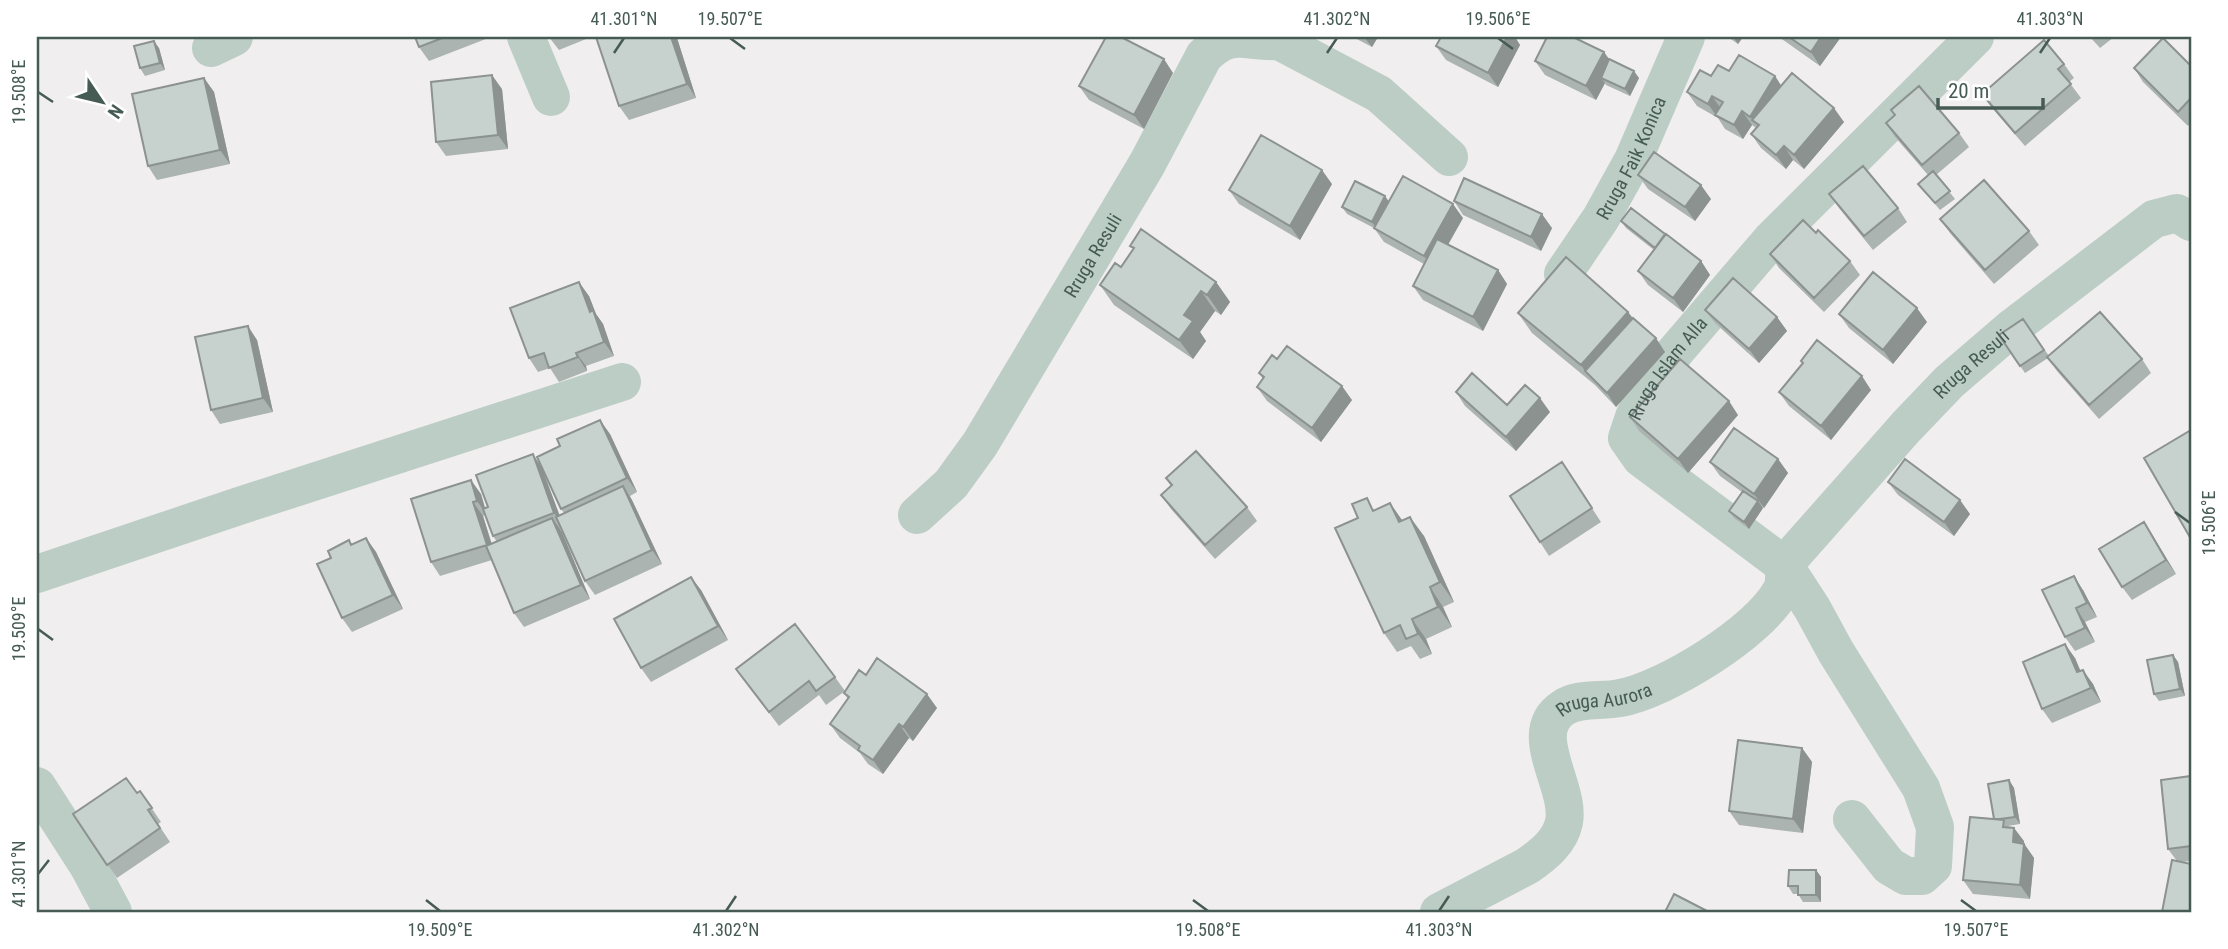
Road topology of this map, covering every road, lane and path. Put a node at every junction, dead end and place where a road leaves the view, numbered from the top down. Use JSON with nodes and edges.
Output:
{"nodes":[{"id":1,"x":526,"y":37,"type":"edge"},
{"id":2,"x":1686,"y":37,"type":"edge"},
{"id":3,"x":1975,"y":37,"type":"edge"},
{"id":4,"x":1280,"y":39,"type":"edge"},
{"id":5,"x":551,"y":97,"type":"dead end"},
{"id":6,"x":1449,"y":157,"type":"dead end"},
{"id":7,"x":2191,"y":222,"type":"edge"},
{"id":8,"x":1563,"y":274,"type":"edge"},
{"id":9,"x":622,"y":382,"type":"dead end"},
{"id":10,"x":917,"y":515,"type":"dead end"},
{"id":11,"x":1784,"y":565,"type":"junction"},
{"id":12,"x":37,"y":574,"type":"edge"},
{"id":13,"x":37,"y":786,"type":"edge"},
{"id":14,"x":1853,"y":819,"type":"dead end"},
{"id":15,"x":113,"y":912,"type":"edge"},
{"id":16,"x":1439,"y":912,"type":"edge"}],
"edges":[{"from":1,"to":5,"type":"street"},
{"from":2,"to":8,"type":"street","name":"Rruga Faik Konica"},
{"from":3,"to":11,"type":"street","name":"Rruga Islam Alla"},
{"from":4,"to":6,"type":"street"},
{"from":4,"to":10,"type":"street","name":"Rruga Resuli"},
{"from":7,"to":11,"type":"street","name":"Rruga Resuli"},
{"from":9,"to":12,"type":"street"},
{"from":11,"to":14,"type":"street"},
{"from":11,"to":16,"type":"street","name":"Rruga Aurora"},
{"from":13,"to":15,"type":"street"}]}
